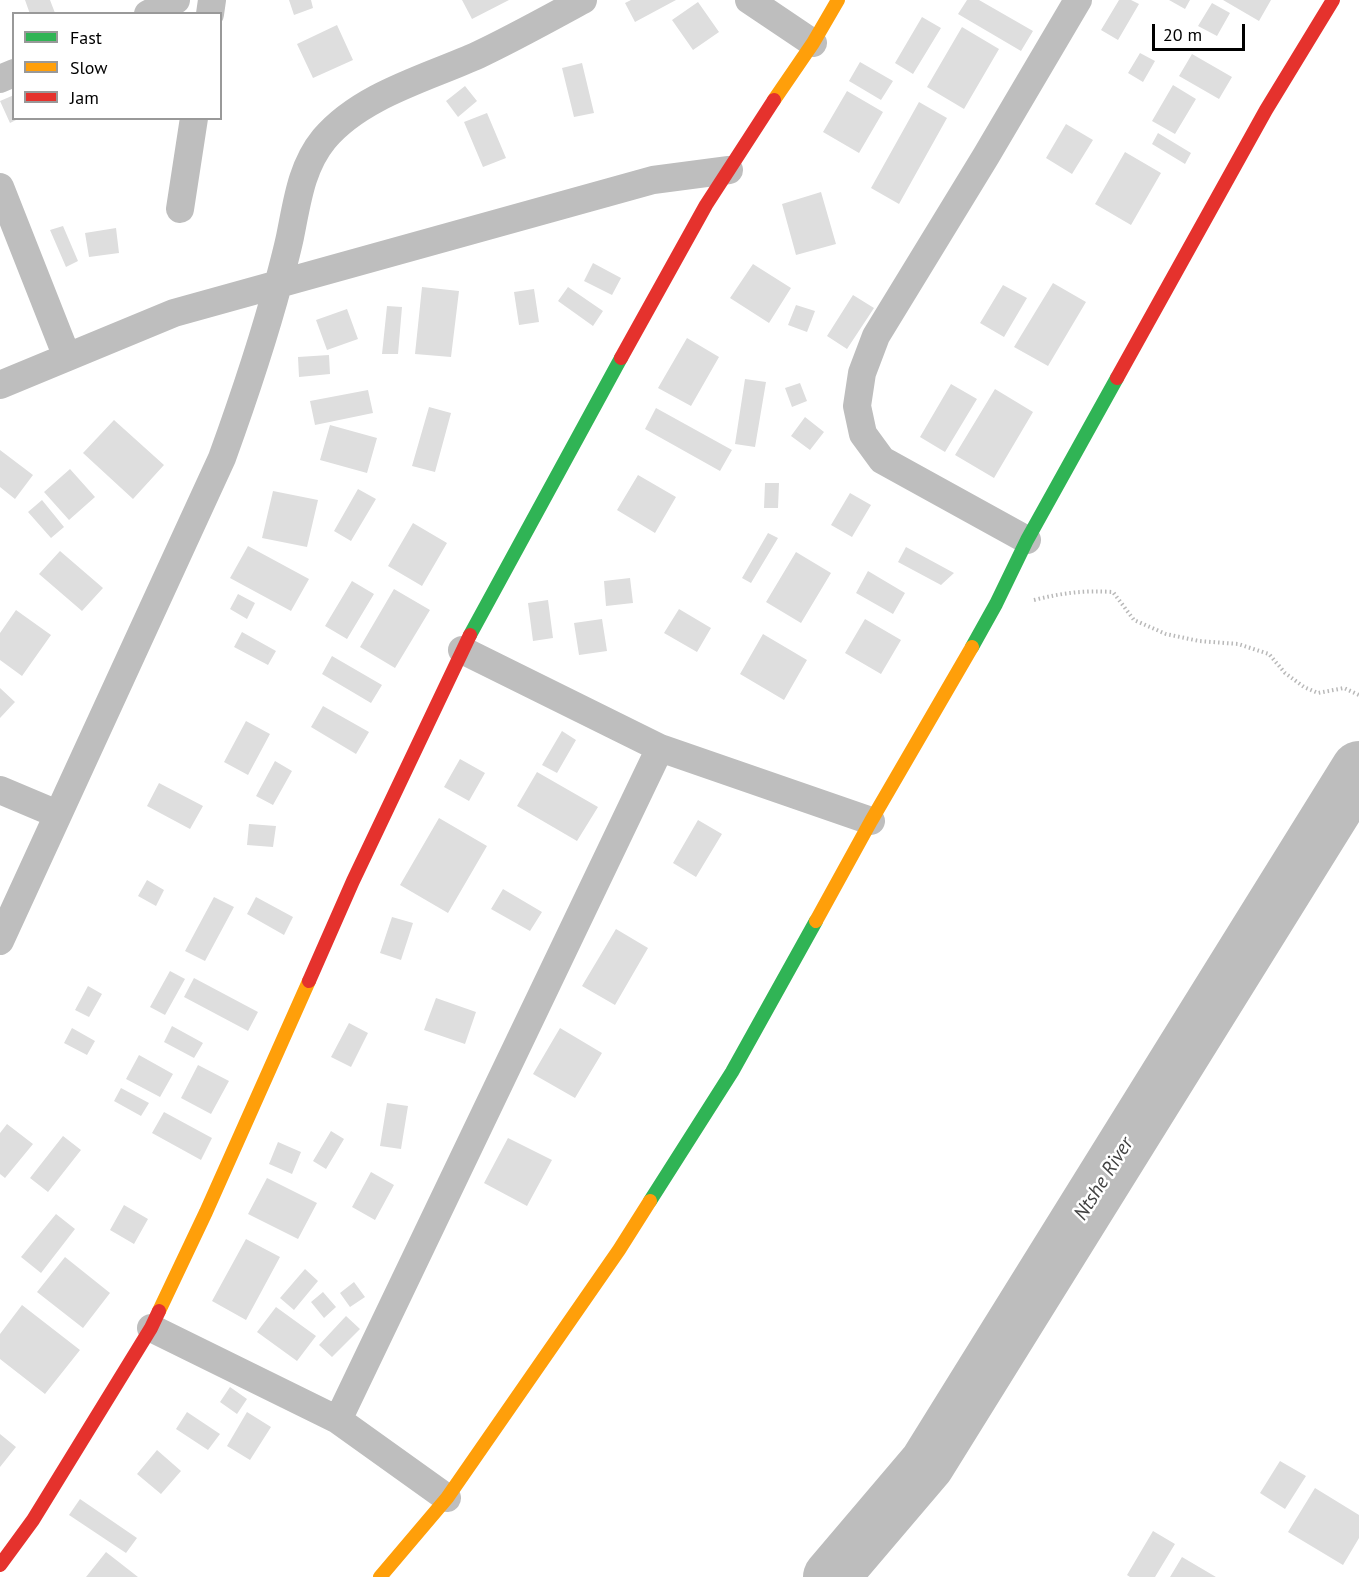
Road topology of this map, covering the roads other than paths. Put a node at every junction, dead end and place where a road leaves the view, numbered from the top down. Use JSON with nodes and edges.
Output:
{"nodes":[{"id":1,"x":176,"y":0,"type":"edge"},
{"id":2,"x":583,"y":0,"type":"edge"},
{"id":3,"x":749,"y":0,"type":"edge"},
{"id":4,"x":838,"y":0,"type":"edge"},
{"id":5,"x":1078,"y":0,"type":"edge"},
{"id":6,"x":1333,"y":0,"type":"edge"},
{"id":7,"x":152,"y":12,"type":"edge"},
{"id":8,"x":813,"y":43,"type":"junction"},
{"id":9,"x":194,"y":120,"type":"edge"},
{"id":10,"x":729,"y":170,"type":"junction"},
{"id":11,"x":0,"y":187,"type":"edge"},
{"id":12,"x":180,"y":209,"type":"dead end"},
{"id":13,"x":278,"y":283,"type":"junction"},
{"id":14,"x":67,"y":357,"type":"junction"},
{"id":15,"x":0,"y":385,"type":"edge"},
{"id":16,"x":1027,"y":540,"type":"junction"},
{"id":17,"x":462,"y":650,"type":"junction"},
{"id":18,"x":660,"y":748,"type":"junction"},
{"id":19,"x":0,"y":790,"type":"edge"},
{"id":20,"x":57,"y":814,"type":"junction"},
{"id":21,"x":871,"y":821,"type":"junction"},
{"id":22,"x":0,"y":941,"type":"edge"},
{"id":23,"x":151,"y":1328,"type":"junction"},
{"id":24,"x":338,"y":1420,"type":"junction"},
{"id":25,"x":447,"y":1498,"type":"junction"},
{"id":26,"x":0,"y":1565,"type":"edge"},
{"id":27,"x":380,"y":1577,"type":"edge"}],
"edges":[{"from":1,"to":7,"type":"street"},
{"from":2,"to":13,"type":"street"},
{"from":3,"to":8,"type":"street"},
{"from":4,"to":8,"type":"street"},
{"from":5,"to":16,"type":"street"},
{"from":6,"to":16,"type":"street"},
{"from":8,"to":10,"type":"street"},
{"from":9,"to":12,"type":"street"},
{"from":10,"to":13,"type":"street"},
{"from":10,"to":17,"type":"street"},
{"from":11,"to":14,"type":"street"},
{"from":13,"to":14,"type":"street"},
{"from":13,"to":20,"type":"street"},
{"from":14,"to":15,"type":"street"},
{"from":16,"to":21,"type":"street"},
{"from":17,"to":18,"type":"street"},
{"from":17,"to":23,"type":"street"},
{"from":18,"to":21,"type":"street"},
{"from":18,"to":24,"type":"street"},
{"from":19,"to":20,"type":"street"},
{"from":20,"to":22,"type":"street"},
{"from":21,"to":25,"type":"street"},
{"from":23,"to":24,"type":"street"},
{"from":23,"to":26,"type":"street"},
{"from":24,"to":25,"type":"street"},
{"from":25,"to":27,"type":"street"}]}
